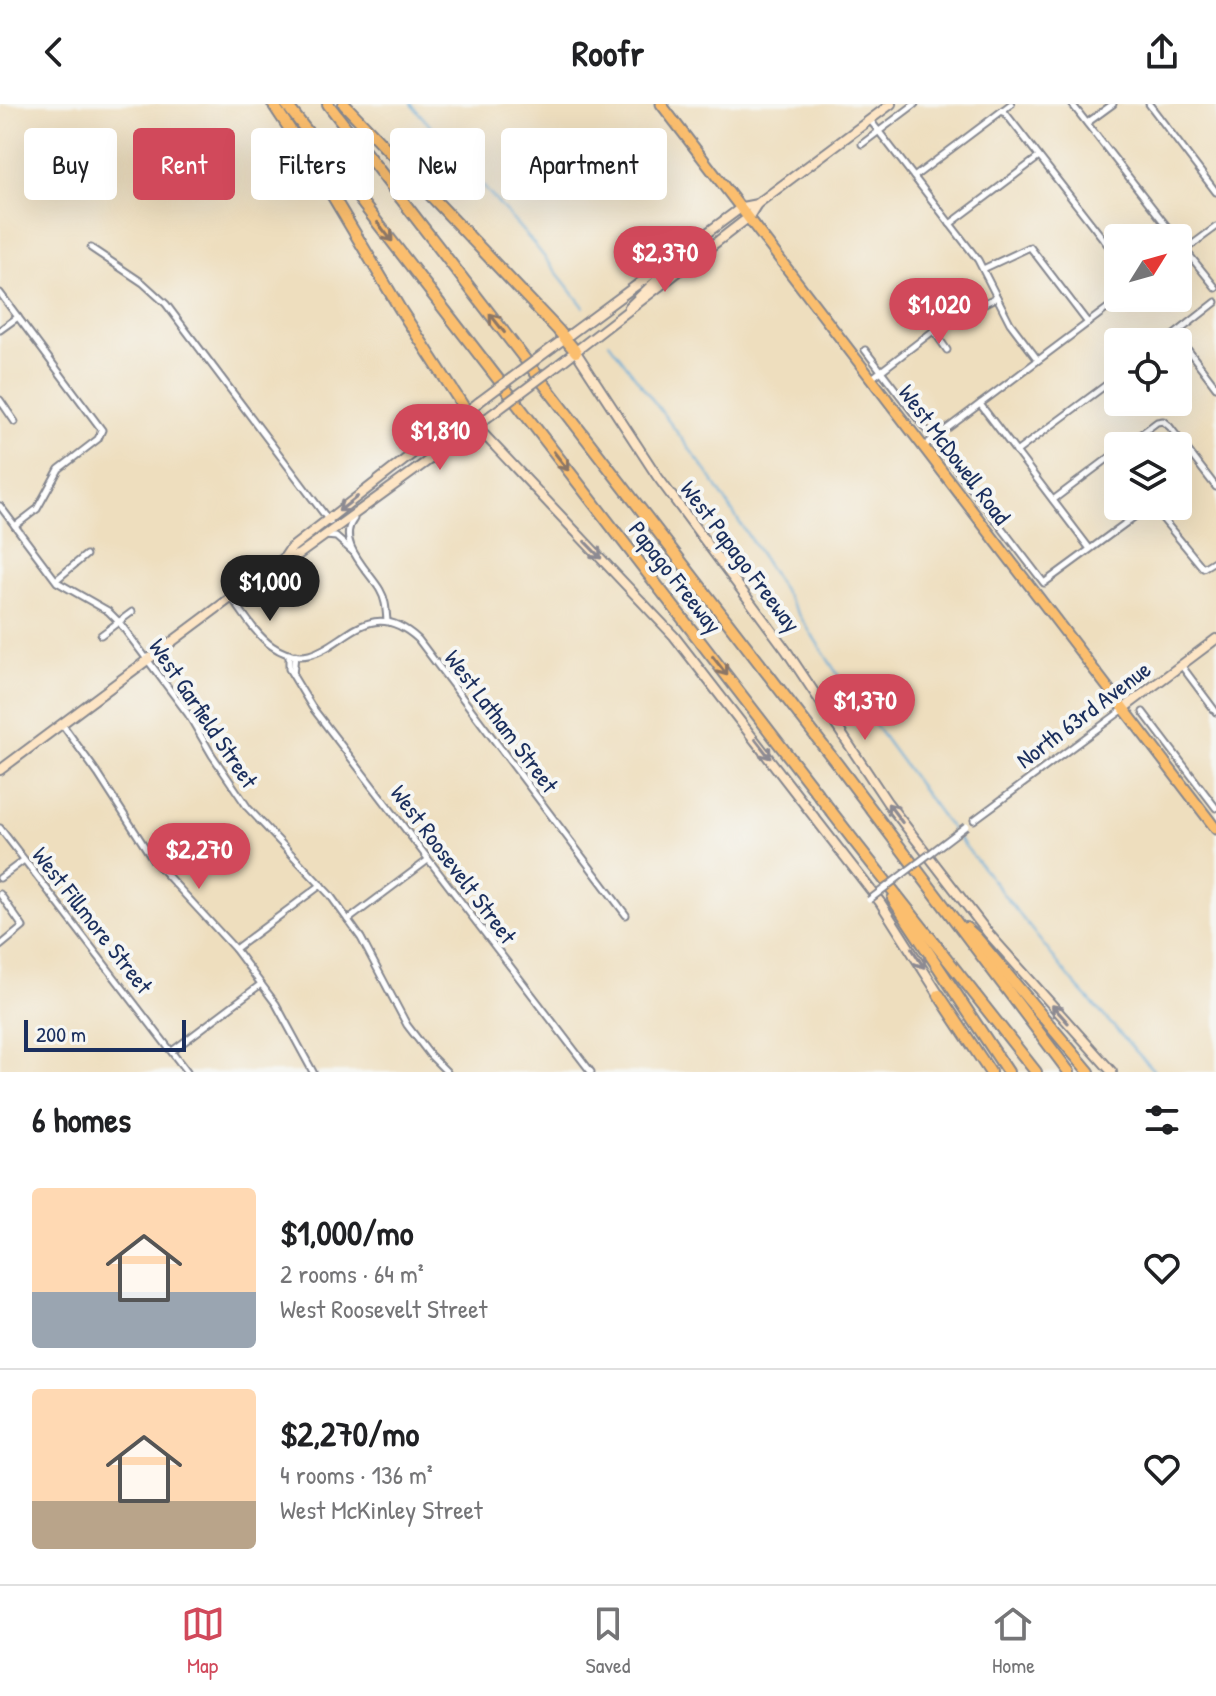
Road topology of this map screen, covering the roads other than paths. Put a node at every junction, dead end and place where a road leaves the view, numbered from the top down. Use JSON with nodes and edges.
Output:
{"nodes":[{"id":1,"x":273,"y":104,"type":"edge"},
{"id":2,"x":286,"y":104,"type":"edge"},
{"id":3,"x":328,"y":104,"type":"edge"},
{"id":4,"x":344,"y":104,"type":"edge"},
{"id":5,"x":661,"y":104,"type":"edge"},
{"id":6,"x":891,"y":104,"type":"edge"},
{"id":7,"x":915,"y":104,"type":"edge"},
{"id":8,"x":1011,"y":104,"type":"edge"},
{"id":9,"x":1072,"y":104,"type":"edge"},
{"id":10,"x":1113,"y":104,"type":"edge"},
{"id":11,"x":1149,"y":104,"type":"edge"},
{"id":12,"x":1003,"y":110,"type":"junction"},
{"id":13,"x":870,"y":120,"type":"junction"},
{"id":14,"x":1087,"y":123,"type":"junction"},
{"id":15,"x":879,"y":131,"type":"junction"},
{"id":16,"x":862,"y":144,"type":"dead end"},
{"id":17,"x":1039,"y":157,"type":"junction"},
{"id":18,"x":914,"y":177,"type":"junction"},
{"id":19,"x":1216,"y":192,"type":"edge"},
{"id":20,"x":757,"y":204,"type":"junction"},
{"id":21,"x":742,"y":207,"type":"junction"},
{"id":22,"x":749,"y":217,"type":"junction"},
{"id":23,"x":950,"y":224,"type":"junction"},
{"id":24,"x":1165,"y":224,"type":"edge"},
{"id":25,"x":1216,"y":227,"type":"edge"},
{"id":26,"x":1104,"y":240,"type":"edge"},
{"id":27,"x":1192,"y":245,"type":"edge"},
{"id":28,"x":91,"y":248,"type":"dead end"},
{"id":29,"x":1192,"y":259,"type":"edge"},
{"id":30,"x":667,"y":262,"type":"junction"},
{"id":31,"x":983,"y":269,"type":"junction"},
{"id":32,"x":1216,"y":288,"type":"edge"},
{"id":33,"x":0,"y":293,"type":"edge"},
{"id":34,"x":997,"y":297,"type":"junction"},
{"id":35,"x":1216,"y":302,"type":"edge"},
{"id":36,"x":1104,"y":311,"type":"edge"},
{"id":37,"x":18,"y":317,"type":"junction"},
{"id":38,"x":621,"y":318,"type":"junction"},
{"id":39,"x":1088,"y":323,"type":"junction"},
{"id":40,"x":1184,"y":328,"type":"edge"},
{"id":41,"x":0,"y":330,"type":"edge"},
{"id":42,"x":934,"y":331,"type":"junction"},
{"id":43,"x":565,"y":338,"type":"junction"},
{"id":44,"x":865,"y":350,"type":"dead end"},
{"id":45,"x":947,"y":350,"type":"dead end"},
{"id":46,"x":1192,"y":355,"type":"edge"},
{"id":47,"x":578,"y":356,"type":"junction"},
{"id":48,"x":1038,"y":360,"type":"junction"},
{"id":49,"x":881,"y":371,"type":"junction"},
{"id":50,"x":871,"y":378,"type":"junction"},
{"id":51,"x":1104,"y":386,"type":"edge"},
{"id":52,"x":1216,"y":387,"type":"edge"},
{"id":53,"x":0,"y":400,"type":"edge"},
{"id":54,"x":980,"y":404,"type":"junction"},
{"id":55,"x":465,"y":412,"type":"junction"},
{"id":56,"x":15,"y":422,"type":"dead end"},
{"id":57,"x":476,"y":426,"type":"junction"},
{"id":58,"x":1144,"y":432,"type":"edge"},
{"id":59,"x":1174,"y":432,"type":"edge"},
{"id":60,"x":934,"y":439,"type":"junction"},
{"id":61,"x":923,"y":447,"type":"junction"},
{"id":62,"x":1016,"y":452,"type":"junction"},
{"id":63,"x":1192,"y":456,"type":"edge"},
{"id":64,"x":1104,"y":462,"type":"edge"},
{"id":65,"x":1216,"y":487,"type":"edge"},
{"id":66,"x":1053,"y":500,"type":"junction"},
{"id":67,"x":0,"y":506,"type":"edge"},
{"id":68,"x":365,"y":507,"type":"junction"},
{"id":69,"x":328,"y":519,"type":"junction"},
{"id":70,"x":1131,"y":520,"type":"edge"},
{"id":71,"x":1163,"y":520,"type":"edge"},
{"id":72,"x":15,"y":526,"type":"junction"},
{"id":73,"x":335,"y":529,"type":"junction"},
{"id":74,"x":325,"y":536,"type":"junction"},
{"id":75,"x":1090,"y":549,"type":"junction"},
{"id":76,"x":354,"y":552,"type":"junction"},
{"id":77,"x":86,"y":555,"type":"dead end"},
{"id":78,"x":284,"y":558,"type":"junction"},
{"id":79,"x":1216,"y":560,"type":"edge"},
{"id":80,"x":56,"y":580,"type":"junction"},
{"id":81,"x":232,"y":598,"type":"junction"},
{"id":82,"x":132,"y":612,"type":"dead end"},
{"id":83,"x":387,"y":621,"type":"junction"},
{"id":84,"x":119,"y":622,"type":"junction"},
{"id":85,"x":101,"y":635,"type":"dead end"},
{"id":86,"x":1216,"y":639,"type":"edge"},
{"id":87,"x":292,"y":654,"type":"junction"},
{"id":88,"x":148,"y":660,"type":"junction"},
{"id":89,"x":1181,"y":665,"type":"junction"},
{"id":90,"x":1124,"y":708,"type":"junction"},
{"id":91,"x":1143,"y":712,"type":"dead end"},
{"id":92,"x":1216,"y":712,"type":"edge"},
{"id":93,"x":62,"y":724,"type":"junction"},
{"id":94,"x":0,"y":770,"type":"edge"},
{"id":95,"x":1216,"y":808,"type":"edge"},
{"id":96,"x":974,"y":820,"type":"dead end"},
{"id":97,"x":966,"y":826,"type":"dead end"},
{"id":98,"x":0,"y":828,"type":"edge"},
{"id":99,"x":1216,"y":829,"type":"edge"},
{"id":100,"x":854,"y":841,"type":"junction"},
{"id":101,"x":24,"y":860,"type":"junction"},
{"id":102,"x":428,"y":860,"type":"junction"},
{"id":103,"x":0,"y":878,"type":"edge"},
{"id":104,"x":321,"y":885,"type":"junction"},
{"id":105,"x":0,"y":894,"type":"edge"},
{"id":106,"x":869,"y":900,"type":"dead end"},
{"id":107,"x":949,"y":914,"type":"junction"},
{"id":108,"x":626,"y":915,"type":"dead end"},
{"id":109,"x":348,"y":920,"type":"junction"},
{"id":110,"x":0,"y":946,"type":"edge"},
{"id":111,"x":235,"y":949,"type":"junction"},
{"id":112,"x":261,"y":984,"type":"junction"},
{"id":113,"x":939,"y":995,"type":"joint"},
{"id":114,"x":172,"y":1051,"type":"junction"},
{"id":115,"x":187,"y":1072,"type":"edge"},
{"id":116,"x":313,"y":1072,"type":"edge"},
{"id":117,"x":447,"y":1072,"type":"edge"},
{"id":118,"x":591,"y":1072,"type":"edge"},
{"id":119,"x":987,"y":1072,"type":"edge"},
{"id":120,"x":1008,"y":1072,"type":"edge"},
{"id":121,"x":1036,"y":1072,"type":"edge"},
{"id":122,"x":1069,"y":1072,"type":"edge"},
{"id":123,"x":1089,"y":1072,"type":"edge"},
{"id":124,"x":1112,"y":1072,"type":"edge"}],
"edges":[{"from":1,"to":55,"type":"highway"},
{"from":2,"to":100,"type":"highway","name":"Papago Freeway","one_way":true},
{"from":107,"to":3,"type":"highway","name":"Papago Freeway","one_way":true},
{"from":4,"to":43,"type":"highway"},
{"from":5,"to":21,"type":"main road","name":"West McDowell Road"},
{"from":6,"to":13,"type":"main road"},
{"from":7,"to":15,"type":"street"},
{"from":8,"to":12,"type":"street"},
{"from":9,"to":14,"type":"street"},
{"from":10,"to":14,"type":"street"},
{"from":11,"to":19,"type":"street"},
{"from":12,"to":17,"type":"street"},
{"from":12,"to":18,"type":"street"},
{"from":13,"to":15,"type":"street"},
{"from":13,"to":20,"type":"main road"},
{"from":14,"to":24,"type":"street"},
{"from":15,"to":16,"type":"street"},
{"from":15,"to":18,"type":"street"},
{"from":17,"to":23,"type":"street"},
{"from":17,"to":26,"type":"street"},
{"from":18,"to":23,"type":"street"},
{"from":20,"to":21,"type":"main road"},
{"from":20,"to":22,"type":"main road"},
{"from":21,"to":22,"type":"main road","name":"West McDowell Road"},
{"from":21,"to":30,"type":"main road"},
{"from":22,"to":38,"type":"main road"},
{"from":22,"to":50,"type":"main road","name":"West McDowell Road"},
{"from":23,"to":31,"type":"street"},
{"from":25,"to":27,"type":"street"},
{"from":28,"to":69,"type":"street"},
{"from":29,"to":32,"type":"street"},
{"from":30,"to":38,"type":"main road"},
{"from":30,"to":43,"type":"main road"},
{"from":31,"to":34,"type":"street"},
{"from":31,"to":39,"type":"street"},
{"from":33,"to":37,"type":"street"},
{"from":34,"to":42,"type":"street"},
{"from":34,"to":48,"type":"street"},
{"from":35,"to":40,"type":"street"},
{"from":36,"to":39,"type":"street"},
{"from":37,"to":41,"type":"street"},
{"from":37,"to":72,"type":"street"},
{"from":38,"to":47,"type":"main road"},
{"from":39,"to":48,"type":"street"},
{"from":42,"to":45,"type":"street"},
{"from":42,"to":49,"type":"street"},
{"from":43,"to":47,"type":"highway"},
{"from":43,"to":55,"type":"main road","bridge":true},
{"from":44,"to":49,"type":"street","name":"West McDowell Road"},
{"from":46,"to":52,"type":"street"},
{"from":47,"to":57,"type":"main road","bridge":true},
{"from":124,"to":47,"type":"main road","name":"West Papago Freeway","one_way":true},
{"from":48,"to":54,"type":"street"},
{"from":49,"to":50,"type":"street"},
{"from":49,"to":60,"type":"street","name":"West McDowell Road"},
{"from":50,"to":61,"type":"main road","name":"West McDowell Road"},
{"from":51,"to":62,"type":"street"},
{"from":53,"to":56,"type":"street"},
{"from":54,"to":60,"type":"street"},
{"from":54,"to":62,"type":"street"},
{"from":55,"to":57,"type":"highway"},
{"from":55,"to":69,"type":"main road","one_way":true},
{"from":57,"to":68,"type":"main road"},
{"from":57,"to":113,"type":"main road","one_way":true},
{"from":58,"to":59,"type":"street"},
{"from":60,"to":61,"type":"street"},
{"from":60,"to":75,"type":"street","name":"West McDowell Road"},
{"from":61,"to":90,"type":"main road","name":"West McDowell Road"},
{"from":62,"to":66,"type":"street"},
{"from":63,"to":65,"type":"street"},
{"from":64,"to":66,"type":"street"},
{"from":66,"to":75,"type":"street"},
{"from":67,"to":72,"type":"street","name":"West Garfield Street"},
{"from":68,"to":73,"type":"main road"},
{"from":68,"to":76,"type":"street"},
{"from":69,"to":73,"type":"street"},
{"from":69,"to":78,"type":"main road"},
{"from":70,"to":75,"type":"street"},
{"from":71,"to":79,"type":"street"},
{"from":72,"to":80,"type":"street","name":"West Garfield Street"},
{"from":73,"to":74,"type":"main road"},
{"from":74,"to":76,"type":"street"},
{"from":74,"to":78,"type":"main road"},
{"from":76,"to":83,"type":"street"},
{"from":77,"to":80,"type":"street"},
{"from":78,"to":81,"type":"main road"},
{"from":80,"to":84,"type":"street","name":"West Garfield Street"},
{"from":81,"to":87,"type":"street"},
{"from":81,"to":88,"type":"main road"},
{"from":82,"to":84,"type":"street"},
{"from":83,"to":87,"type":"street"},
{"from":83,"to":108,"type":"street","name":"West Latham Street"},
{"from":84,"to":85,"type":"street"},
{"from":84,"to":88,"type":"street","name":"West Garfield Street"},
{"from":86,"to":89,"type":"main road","name":"North 63rd Avenue"},
{"from":87,"to":102,"type":"street","name":"West Roosevelt Street"},
{"from":88,"to":93,"type":"main road"},
{"from":88,"to":104,"type":"street","name":"West Garfield Street"},
{"from":89,"to":90,"type":"main road","name":"North 63rd Avenue"},
{"from":89,"to":92,"type":"street"},
{"from":90,"to":96,"type":"street","name":"North 63rd Avenue"},
{"from":90,"to":99,"type":"main road","name":"West McDowell Road"},
{"from":91,"to":95,"type":"street"},
{"from":93,"to":94,"type":"main road"},
{"from":93,"to":111,"type":"street"},
{"from":97,"to":106,"type":"street","bridge":true},
{"from":98,"to":101,"type":"street","name":"West Fillmore Street"},
{"from":100,"to":120,"type":"highway"},
{"from":100,"to":121,"type":"highway","name":"Papago Freeway"},
{"from":101,"to":103,"type":"street"},
{"from":101,"to":114,"type":"street","name":"West Fillmore Street"},
{"from":102,"to":109,"type":"street"},
{"from":102,"to":118,"type":"street","name":"West Roosevelt Street"},
{"from":104,"to":109,"type":"street","name":"West Garfield Street"},
{"from":104,"to":111,"type":"street"},
{"from":105,"to":110,"type":"street"},
{"from":107,"to":122,"type":"highway","name":"Papago Freeway"},
{"from":107,"to":123,"type":"highway"},
{"from":109,"to":117,"type":"street","name":"West Garfield Street"},
{"from":111,"to":112,"type":"street"},
{"from":112,"to":114,"type":"street"},
{"from":112,"to":116,"type":"street"},
{"from":113,"to":119,"type":"highway"},
{"from":114,"to":115,"type":"street","name":"West Fillmore Street"}]}
